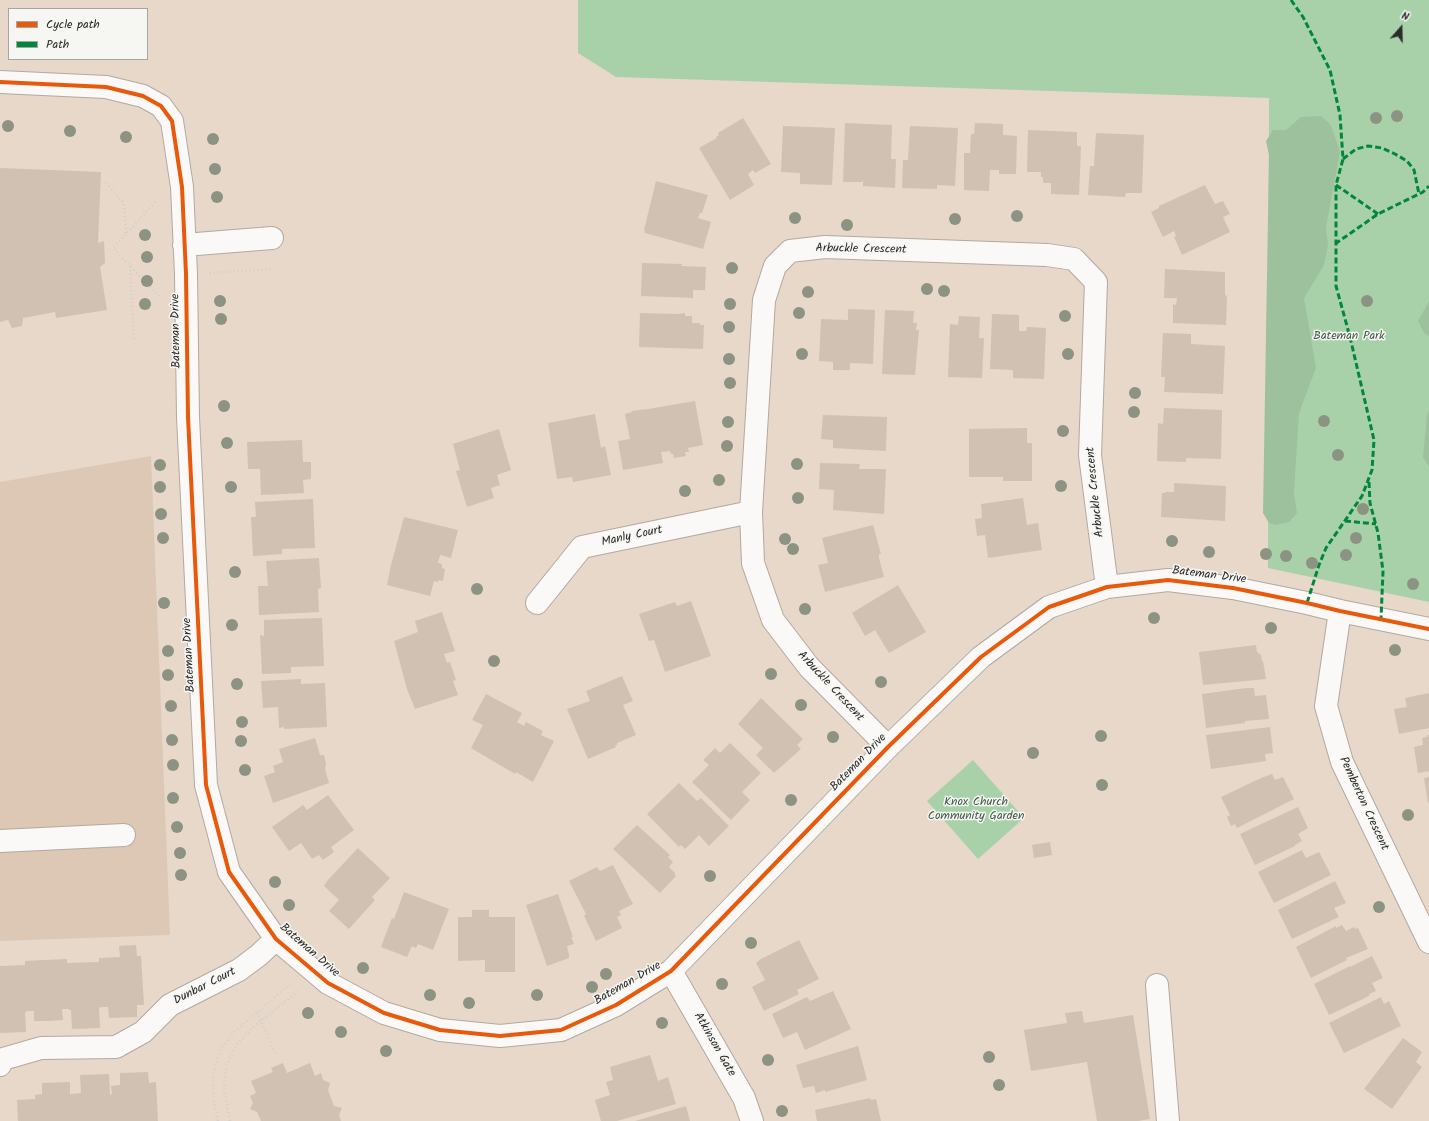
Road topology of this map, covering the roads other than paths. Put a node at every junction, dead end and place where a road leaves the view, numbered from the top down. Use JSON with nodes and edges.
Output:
{"nodes":[{"id":1,"x":0,"y":82,"type":"edge"},
{"id":2,"x":272,"y":238,"type":"dead end"},
{"id":3,"x":184,"y":244,"type":"junction"},
{"id":4,"x":751,"y":512,"type":"junction"},
{"id":5,"x":1107,"y":587,"type":"junction"},
{"id":6,"x":537,"y":603,"type":"dead end"},
{"id":7,"x":1340,"y":611,"type":"junction"},
{"id":8,"x":1429,"y":629,"type":"edge"},
{"id":9,"x":888,"y":747,"type":"junction"},
{"id":10,"x":124,"y":835,"type":"dead end"},
{"id":11,"x":0,"y":841,"type":"edge"},
{"id":12,"x":276,"y":939,"type":"junction"},
{"id":13,"x":1429,"y":942,"type":"edge"},
{"id":14,"x":671,"y":971,"type":"junction"},
{"id":15,"x":1157,"y":985,"type":"dead end"},
{"id":16,"x":0,"y":1065,"type":"edge"},
{"id":17,"x":752,"y":1121,"type":"edge"},
{"id":18,"x":1168,"y":1121,"type":"edge"}],
"edges":[{"from":1,"to":3,"type":"street","name":"Bateman Drive"},
{"from":2,"to":3,"type":"street"},
{"from":3,"to":12,"type":"street","name":"Bateman Drive"},
{"from":4,"to":5,"type":"street","name":"Arbuckle Crescent"},
{"from":4,"to":6,"type":"street","name":"Manly Court"},
{"from":4,"to":9,"type":"street","name":"Arbuckle Crescent"},
{"from":5,"to":7,"type":"street","name":"Bateman Drive"},
{"from":5,"to":9,"type":"street","name":"Bateman Drive"},
{"from":7,"to":8,"type":"street","name":"Bateman Drive"},
{"from":7,"to":13,"type":"street","name":"Pemberton Crescent"},
{"from":9,"to":14,"type":"street","name":"Bateman Drive"},
{"from":10,"to":11,"type":"street"},
{"from":12,"to":14,"type":"street","name":"Bateman Drive"},
{"from":12,"to":16,"type":"street","name":"Dunbar Court"},
{"from":14,"to":17,"type":"street","name":"Atkinson Gate"},
{"from":15,"to":18,"type":"street"}]}
